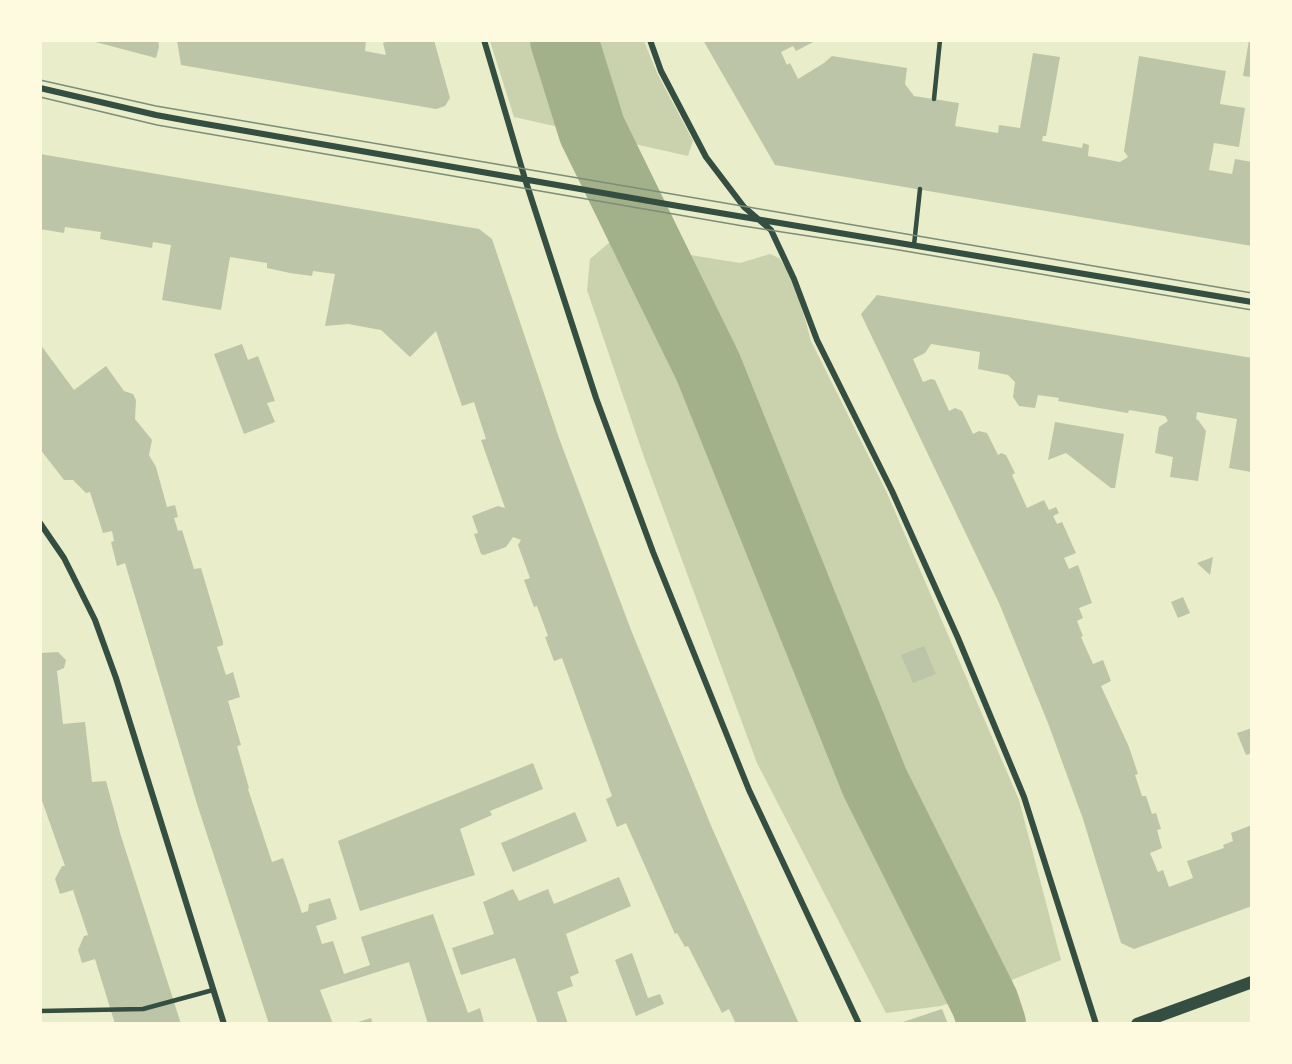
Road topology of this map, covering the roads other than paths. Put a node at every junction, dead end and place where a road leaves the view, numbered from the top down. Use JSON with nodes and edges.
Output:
{"nodes":[{"id":1,"x":484,"y":40,"type":"edge"},
{"id":2,"x":650,"y":40,"type":"edge"},
{"id":3,"x":940,"y":40,"type":"edge"},
{"id":4,"x":40,"y":88,"type":"edge"},
{"id":5,"x":934,"y":99,"type":"dead end"},
{"id":6,"x":525,"y":179,"type":"junction"},
{"id":7,"x":920,"y":189,"type":"dead end"},
{"id":8,"x":758,"y":219,"type":"junction"},
{"id":9,"x":914,"y":245,"type":"junction"},
{"id":10,"x":1251,"y":302,"type":"edge"},
{"id":11,"x":40,"y":523,"type":"edge"},
{"id":12,"x":1251,"y":982,"type":"edge"},
{"id":13,"x":213,"y":990,"type":"junction"},
{"id":14,"x":40,"y":1011,"type":"edge"},
{"id":15,"x":224,"y":1023,"type":"edge"},
{"id":16,"x":859,"y":1023,"type":"edge"},
{"id":17,"x":1096,"y":1023,"type":"edge"},
{"id":18,"x":1137,"y":1023,"type":"edge"}],
"edges":[{"from":1,"to":6,"type":"street"},
{"from":2,"to":8,"type":"street"},
{"from":3,"to":5,"type":"lane"},
{"from":4,"to":6,"type":"street"},
{"from":6,"to":8,"type":"street"},
{"from":6,"to":16,"type":"street"},
{"from":7,"to":9,"type":"lane"},
{"from":8,"to":9,"type":"street"},
{"from":8,"to":17,"type":"street"},
{"from":9,"to":10,"type":"street"},
{"from":11,"to":13,"type":"street"},
{"from":12,"to":18,"type":"main road"},
{"from":13,"to":14,"type":"lane"},
{"from":13,"to":15,"type":"street"}]}
